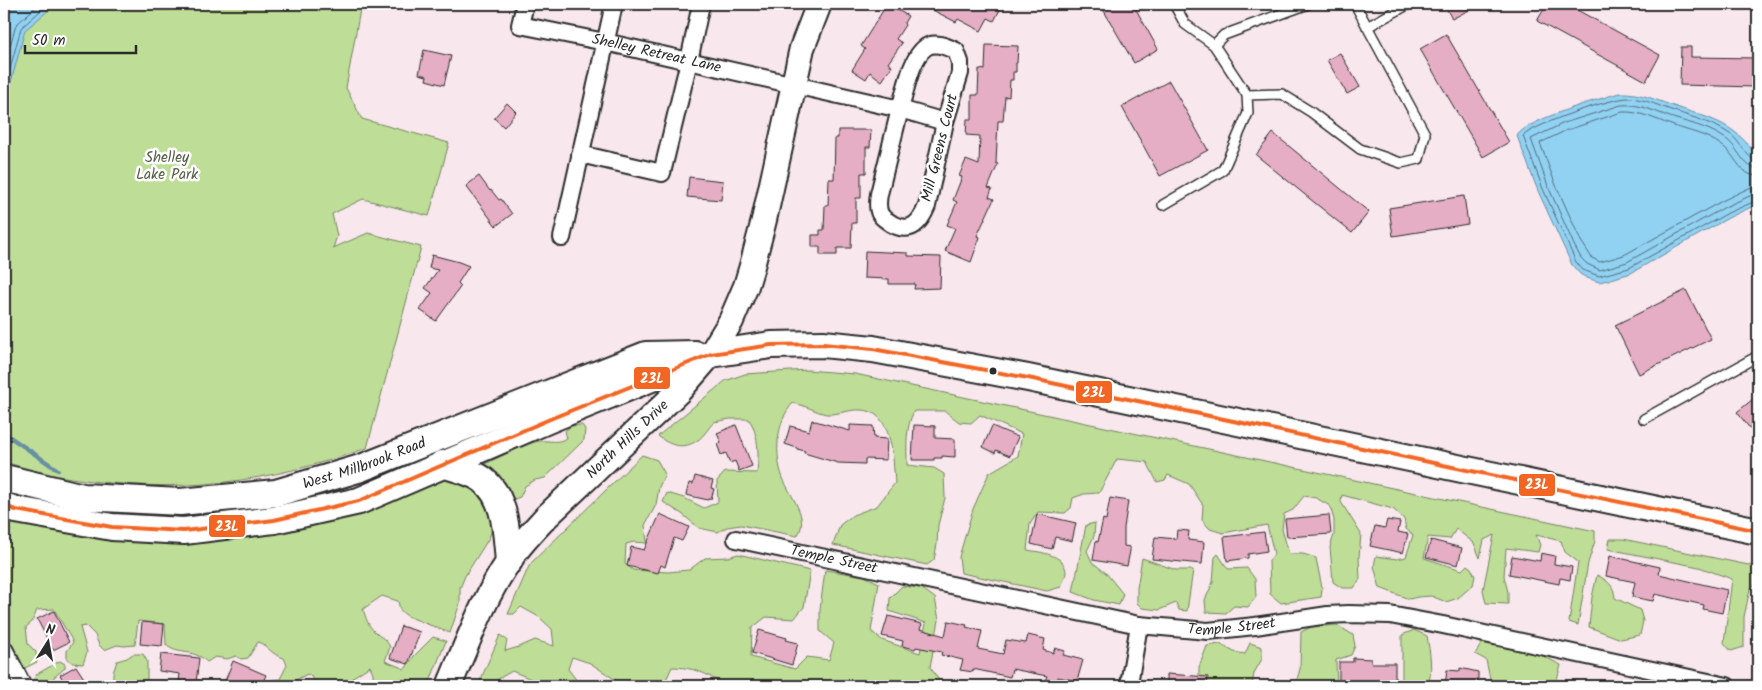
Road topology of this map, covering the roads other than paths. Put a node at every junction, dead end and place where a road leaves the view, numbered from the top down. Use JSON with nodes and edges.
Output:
{"nodes":[{"id":1,"x":525,"y":4,"type":"edge"},
{"id":2,"x":614,"y":4,"type":"edge"},
{"id":3,"x":701,"y":4,"type":"edge"},
{"id":4,"x":819,"y":4,"type":"edge"},
{"id":5,"x":1174,"y":4,"type":"edge"},
{"id":6,"x":1308,"y":4,"type":"edge"},
{"id":7,"x":1355,"y":4,"type":"edge"},
{"id":8,"x":1408,"y":4,"type":"edge"},
{"id":9,"x":1367,"y":26,"type":"junction"},
{"id":10,"x":605,"y":42,"type":"junction"},
{"id":11,"x":1214,"y":45,"type":"junction"},
{"id":12,"x":689,"y":62,"type":"junction"},
{"id":13,"x":792,"y":85,"type":"junction"},
{"id":14,"x":1247,"y":95,"type":"junction"},
{"id":15,"x":900,"y":109,"type":"junction"},
{"id":16,"x":945,"y":122,"type":"junction"},
{"id":17,"x":580,"y":154,"type":"junction"},
{"id":18,"x":1163,"y":205,"type":"dead end"},
{"id":19,"x":562,"y":238,"type":"dead end"},
{"id":20,"x":711,"y":354,"type":"junction"},
{"id":21,"x":1758,"y":356,"type":"edge"},
{"id":22,"x":1644,"y":419,"type":"dead end"},
{"id":23,"x":442,"y":464,"type":"junction"},
{"id":24,"x":4,"y":478,"type":"edge"},
{"id":25,"x":4,"y":506,"type":"edge"},
{"id":26,"x":1758,"y":531,"type":"edge"},
{"id":27,"x":736,"y":539,"type":"dead end"},
{"id":28,"x":509,"y":561,"type":"junction"},
{"id":29,"x":1139,"y":625,"type":"junction"},
{"id":30,"x":4,"y":649,"type":"edge"},
{"id":31,"x":23,"y":686,"type":"edge"},
{"id":32,"x":449,"y":686,"type":"edge"},
{"id":33,"x":1131,"y":686,"type":"edge"},
{"id":34,"x":1727,"y":686,"type":"edge"}],
"edges":[{"from":1,"to":10,"type":"street","name":"Shelley Retreat Lane"},
{"from":2,"to":10,"type":"street"},
{"from":3,"to":12,"type":"street"},
{"from":4,"to":13,"type":"main road","name":"North Hills Drive"},
{"from":5,"to":11,"type":"lane"},
{"from":6,"to":11,"type":"lane"},
{"from":7,"to":9,"type":"lane"},
{"from":8,"to":9,"type":"lane"},
{"from":9,"to":14,"type":"lane"},
{"from":10,"to":12,"type":"street","name":"Shelley Retreat Lane"},
{"from":10,"to":17,"type":"street"},
{"from":11,"to":14,"type":"lane"},
{"from":12,"to":13,"type":"street","name":"Shelley Retreat Lane"},
{"from":12,"to":17,"type":"street"},
{"from":13,"to":15,"type":"street"},
{"from":13,"to":20,"type":"main road","name":"North Hills Drive"},
{"from":14,"to":18,"type":"lane"},
{"from":15,"to":16,"type":"street"},
{"from":15,"to":16,"type":"street","name":"Mill Greens Court"},
{"from":15,"to":16,"type":"street","name":"Mill Greens Court"},
{"from":17,"to":19,"type":"street"},
{"from":20,"to":23,"type":"main road"},
{"from":20,"to":24,"type":"main road","name":"West Millbrook Road"},
{"from":20,"to":26,"type":"main road"},
{"from":20,"to":28,"type":"main road","name":"North Hills Drive"},
{"from":21,"to":22,"type":"lane"},
{"from":23,"to":25,"type":"main road"},
{"from":23,"to":28,"type":"main road"},
{"from":27,"to":29,"type":"street","name":"Temple Street"},
{"from":28,"to":32,"type":"main road","name":"North Hills Drive"},
{"from":29,"to":33,"type":"street"},
{"from":29,"to":34,"type":"street","name":"Temple Street"},
{"from":30,"to":31,"type":"street"}]}
